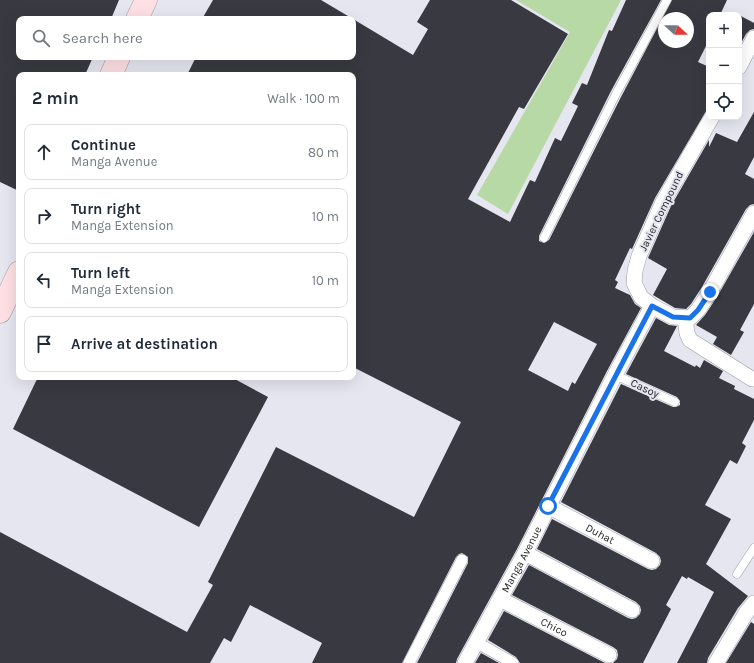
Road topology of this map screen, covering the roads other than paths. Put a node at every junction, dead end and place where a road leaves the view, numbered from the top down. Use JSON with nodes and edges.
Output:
{"nodes":[{"id":1,"x":146,"y":0,"type":"edge"},
{"id":2,"x":667,"y":0,"type":"edge"},
{"id":3,"x":138,"y":16,"type":"edge"},
{"id":4,"x":754,"y":38,"type":"edge"},
{"id":5,"x":118,"y":60,"type":"edge"},
{"id":6,"x":742,"y":61,"type":"edge"},
{"id":7,"x":112,"y":72,"type":"edge"},
{"id":8,"x":710,"y":120,"type":"edge"},
{"id":9,"x":754,"y":213,"type":"edge"},
{"id":10,"x":544,"y":238,"type":"dead end"},
{"id":11,"x":16,"y":278,"type":"edge"},
{"id":12,"x":652,"y":306,"type":"junction"},
{"id":13,"x":0,"y":312,"type":"edge"},
{"id":14,"x":686,"y":318,"type":"junction"},
{"id":15,"x":615,"y":375,"type":"junction"},
{"id":16,"x":754,"y":379,"type":"edge"},
{"id":17,"x":675,"y":402,"type":"dead end"},
{"id":18,"x":548,"y":506,"type":"junction"},
{"id":19,"x":754,"y":548,"type":"edge"},
{"id":20,"x":524,"y":553,"type":"junction"},
{"id":21,"x":462,"y":560,"type":"dead end"},
{"id":22,"x":652,"y":561,"type":"dead end"},
{"id":23,"x":737,"y":574,"type":"dead end"},
{"id":24,"x":500,"y":599,"type":"junction"},
{"id":25,"x":750,"y":608,"type":"edge"},
{"id":26,"x":632,"y":610,"type":"dead end"},
{"id":27,"x":476,"y":642,"type":"junction"},
{"id":28,"x":609,"y":655,"type":"dead end"},
{"id":29,"x":408,"y":663,"type":"edge"},
{"id":30,"x":465,"y":663,"type":"edge"},
{"id":31,"x":513,"y":663,"type":"edge"},
{"id":32,"x":716,"y":663,"type":"edge"}],
"edges":[{"from":1,"to":3,"type":"main road"},
{"from":2,"to":10,"type":"lane"},
{"from":4,"to":6,"type":"street"},
{"from":5,"to":7,"type":"main road"},
{"from":8,"to":12,"type":"street","name":"Javier Compound"},
{"from":9,"to":14,"type":"street"},
{"from":11,"to":13,"type":"main road"},
{"from":12,"to":14,"type":"street","name":"Javier Compound"},
{"from":12,"to":15,"type":"street","name":"Manga Avenue"},
{"from":14,"to":16,"type":"street"},
{"from":15,"to":17,"type":"lane","name":"Casoy"},
{"from":15,"to":18,"type":"street","name":"Manga Avenue"},
{"from":18,"to":20,"type":"street","name":"Manga Avenue"},
{"from":18,"to":22,"type":"street","name":"Duhat"},
{"from":19,"to":23,"type":"lane"},
{"from":20,"to":24,"type":"street","name":"Manga Avenue"},
{"from":20,"to":26,"type":"street"},
{"from":21,"to":29,"type":"street"},
{"from":24,"to":27,"type":"street","name":"Manga Avenue"},
{"from":24,"to":28,"type":"street","name":"Chico"},
{"from":25,"to":32,"type":"street"},
{"from":27,"to":30,"type":"street","name":"Manga Avenue"},
{"from":27,"to":31,"type":"street"}]}
